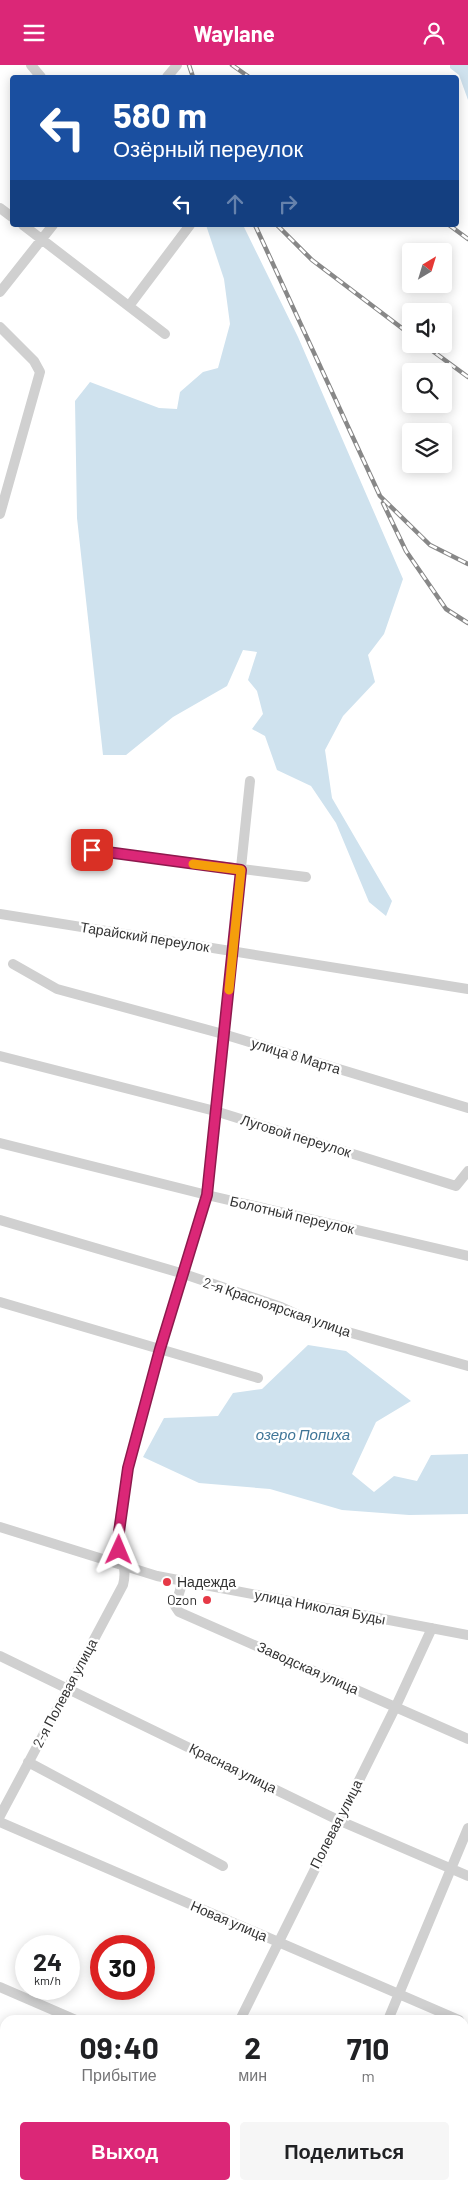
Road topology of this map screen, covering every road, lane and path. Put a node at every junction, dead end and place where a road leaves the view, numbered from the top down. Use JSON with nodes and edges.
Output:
{"nodes":[{"id":1,"x":31,"y":65,"type":"edge"},
{"id":2,"x":177,"y":65,"type":"edge"},
{"id":3,"x":39,"y":75,"type":"edge"},
{"id":4,"x":169,"y":75,"type":"edge"},
{"id":5,"x":26,"y":227,"type":"edge"},
{"id":6,"x":51,"y":227,"type":"edge"},
{"id":7,"x":188,"y":227,"type":"edge"},
{"id":8,"x":42,"y":239,"type":"junction"},
{"id":9,"x":0,"y":291,"type":"edge"},
{"id":10,"x":129,"y":306,"type":"junction"},
{"id":11,"x":0,"y":327,"type":"edge"},
{"id":12,"x":166,"y":334,"type":"dead end"},
{"id":13,"x":0,"y":514,"type":"edge"},
{"id":14,"x":250,"y":781,"type":"dead end"},
{"id":15,"x":92,"y":850,"type":"dead end"},
{"id":16,"x":241,"y":870,"type":"junction"},
{"id":17,"x":306,"y":877,"type":"dead end"},
{"id":18,"x":0,"y":914,"type":"edge"},
{"id":19,"x":234,"y":951,"type":"junction"},
{"id":20,"x":13,"y":964,"type":"dead end"},
{"id":21,"x":468,"y":989,"type":"edge"},
{"id":22,"x":223,"y":1034,"type":"junction"},
{"id":23,"x":0,"y":1056,"type":"edge"},
{"id":24,"x":468,"y":1108,"type":"edge"},
{"id":25,"x":215,"y":1111,"type":"junction"},
{"id":26,"x":0,"y":1143,"type":"edge"},
{"id":27,"x":468,"y":1171,"type":"edge"},
{"id":28,"x":207,"y":1195,"type":"junction"},
{"id":29,"x":0,"y":1220,"type":"edge"},
{"id":30,"x":468,"y":1256,"type":"edge"},
{"id":31,"x":184,"y":1274,"type":"junction"},
{"id":32,"x":0,"y":1302,"type":"edge"},
{"id":33,"x":160,"y":1349,"type":"junction"},
{"id":34,"x":468,"y":1366,"type":"edge"},
{"id":35,"x":258,"y":1378,"type":"dead end"},
{"id":36,"x":0,"y":1527,"type":"edge"},
{"id":37,"x":126,"y":1567,"type":"junction"},
{"id":38,"x":183,"y":1581,"type":"junction"},
{"id":39,"x":432,"y":1628,"type":"junction"},
{"id":40,"x":468,"y":1635,"type":"edge"},
{"id":41,"x":0,"y":1656,"type":"edge"},
{"id":42,"x":68,"y":1688,"type":"junction"},
{"id":43,"x":396,"y":1706,"type":"junction"},
{"id":44,"x":468,"y":1739,"type":"edge"},
{"id":45,"x":28,"y":1762,"type":"junction"},
{"id":46,"x":0,"y":1816,"type":"edge"},
{"id":47,"x":338,"y":1820,"type":"junction"},
{"id":48,"x":0,"y":1822,"type":"edge"},
{"id":49,"x":468,"y":1828,"type":"edge"},
{"id":50,"x":223,"y":1866,"type":"dead end"},
{"id":51,"x":451,"y":1869,"type":"junction"},
{"id":52,"x":468,"y":1876,"type":"edge"},
{"id":53,"x":278,"y":1942,"type":"junction"},
{"id":54,"x":0,"y":1987,"type":"edge"},
{"id":55,"x":398,"y":1994,"type":"junction"},
{"id":56,"x":64,"y":2015,"type":"edge"},
{"id":57,"x":242,"y":2015,"type":"edge"},
{"id":58,"x":390,"y":2015,"type":"edge"},
{"id":59,"x":446,"y":2015,"type":"edge"}],
"edges":[{"from":1,"to":3,"type":"street"},
{"from":2,"to":4,"type":"street"},
{"from":5,"to":8,"type":"street"},
{"from":6,"to":8,"type":"street"},
{"from":7,"to":10,"type":"street"},
{"from":8,"to":9,"type":"street"},
{"from":8,"to":10,"type":"street"},
{"from":10,"to":12,"type":"street"},
{"from":11,"to":13,"type":"street"},
{"from":14,"to":16,"type":"street"},
{"from":15,"to":16,"type":"street"},
{"from":16,"to":17,"type":"street"},
{"from":16,"to":19,"type":"street"},
{"from":18,"to":19,"type":"street","name":"Тарайский переулок"},
{"from":19,"to":21,"type":"street","name":"Тарайский переулок"},
{"from":19,"to":22,"type":"street"},
{"from":20,"to":22,"type":"street","name":"улица 8 Марта"},
{"from":22,"to":24,"type":"street","name":"улица 8 Марта"},
{"from":22,"to":25,"type":"street"},
{"from":23,"to":25,"type":"street","name":"Луговой переулок"},
{"from":25,"to":27,"type":"street","name":"Луговой переулок"},
{"from":25,"to":28,"type":"street"},
{"from":26,"to":28,"type":"street","name":"Болотный переулок"},
{"from":28,"to":30,"type":"street","name":"Болотный переулок"},
{"from":28,"to":31,"type":"street"},
{"from":29,"to":31,"type":"street","name":"2-я Красноярская улица"},
{"from":31,"to":33,"type":"street"},
{"from":31,"to":34,"type":"street","name":"2-я Красноярская улица"},
{"from":32,"to":33,"type":"street"},
{"from":33,"to":35,"type":"street"},
{"from":33,"to":37,"type":"street"},
{"from":36,"to":37,"type":"street","name":"улица Николая Буды"},
{"from":37,"to":38,"type":"street","name":"улица Николая Буды"},
{"from":37,"to":42,"type":"street","name":"2-я Полевая улица"},
{"from":38,"to":39,"type":"street","name":"улица Николая Буды"},
{"from":38,"to":43,"type":"street","name":"Заводская улица"},
{"from":39,"to":40,"type":"street","name":"улица Николая Буды"},
{"from":39,"to":43,"type":"street","name":"Полевая улица"},
{"from":41,"to":42,"type":"street","name":"Красная улица"},
{"from":42,"to":45,"type":"street","name":"2-я Полевая улица"},
{"from":42,"to":47,"type":"street","name":"Красная улица"},
{"from":43,"to":44,"type":"street","name":"Заводская улица"},
{"from":43,"to":47,"type":"street","name":"Полевая улица"},
{"from":45,"to":46,"type":"street","name":"2-я Полевая улица"},
{"from":45,"to":50,"type":"street"},
{"from":47,"to":51,"type":"street","name":"Красная улица"},
{"from":47,"to":53,"type":"street","name":"Полевая улица"},
{"from":48,"to":53,"type":"street","name":"Новая улица"},
{"from":49,"to":51,"type":"street"},
{"from":51,"to":52,"type":"street","name":"Красная улица"},
{"from":51,"to":55,"type":"street"},
{"from":53,"to":55,"type":"street","name":"Новая улица"},
{"from":53,"to":57,"type":"street","name":"Полевая улица"},
{"from":54,"to":56,"type":"street"},
{"from":55,"to":58,"type":"street"},
{"from":55,"to":59,"type":"street","name":"Новая улица"}]}
